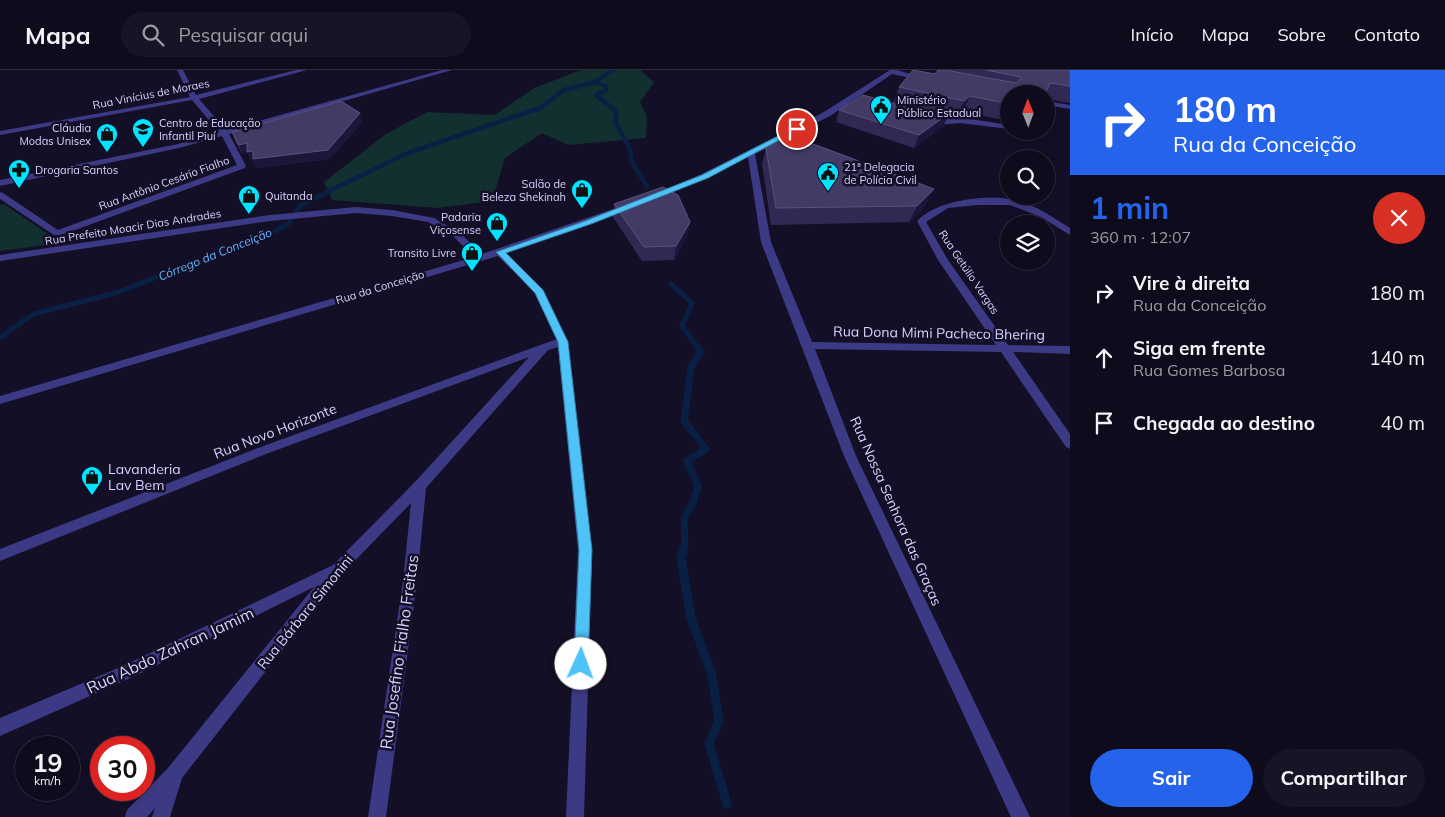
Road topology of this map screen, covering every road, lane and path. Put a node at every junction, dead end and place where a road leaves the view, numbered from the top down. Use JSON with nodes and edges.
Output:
{"nodes":[{"id":1,"x":180,"y":70,"type":"edge"},
{"id":2,"x":304,"y":70,"type":"edge"},
{"id":3,"x":450,"y":70,"type":"edge"},
{"id":4,"x":893,"y":71,"type":"edge"},
{"id":5,"x":930,"y":77,"type":"edge"},
{"id":6,"x":194,"y":98,"type":"junction"},
{"id":7,"x":1055,"y":104,"type":"edge"},
{"id":8,"x":1070,"y":107,"type":"edge"},
{"id":9,"x":921,"y":113,"type":"edge"},
{"id":10,"x":960,"y":121,"type":"junction"},
{"id":11,"x":921,"y":122,"type":"edge"},
{"id":12,"x":1000,"y":126,"type":"edge"},
{"id":13,"x":0,"y":133,"type":"edge"},
{"id":14,"x":224,"y":133,"type":"junction"},
{"id":15,"x":751,"y":152,"type":"junction"},
{"id":16,"x":0,"y":183,"type":"edge"},
{"id":17,"x":0,"y":195,"type":"edge"},
{"id":18,"x":1070,"y":232,"type":"edge"},
{"id":19,"x":57,"y":233,"type":"junction"},
{"id":20,"x":77,"y":246,"type":"junction"},
{"id":21,"x":500,"y":252,"type":"junction"},
{"id":22,"x":480,"y":257,"type":"junction"},
{"id":23,"x":0,"y":258,"type":"edge"},
{"id":24,"x":563,"y":342,"type":"junction"},
{"id":25,"x":808,"y":346,"type":"junction"},
{"id":26,"x":544,"y":348,"type":"junction"},
{"id":27,"x":1005,"y":348,"type":"junction"},
{"id":28,"x":1070,"y":350,"type":"edge"},
{"id":29,"x":0,"y":400,"type":"edge"},
{"id":30,"x":1070,"y":444,"type":"edge"},
{"id":31,"x":420,"y":486,"type":"junction"},
{"id":32,"x":0,"y":555,"type":"edge"},
{"id":33,"x":338,"y":569,"type":"junction"},
{"id":34,"x":0,"y":727,"type":"edge"},
{"id":35,"x":174,"y":774,"type":"junction"},
{"id":36,"x":134,"y":817,"type":"edge"},
{"id":37,"x":161,"y":817,"type":"edge"},
{"id":38,"x":377,"y":817,"type":"edge"},
{"id":39,"x":575,"y":817,"type":"edge"},
{"id":40,"x":1021,"y":817,"type":"edge"}],
"edges":[{"from":1,"to":6,"type":"street"},
{"from":2,"to":6,"type":"street","name":"Rua Vinícius de Moraes"},
{"from":3,"to":14,"type":"street"},
{"from":4,"to":5,"type":"street"},
{"from":4,"to":15,"type":"street","name":"Rua da Conceição"},
{"from":6,"to":13,"type":"street","name":"Rua Vinícius de Moraes"},
{"from":6,"to":14,"type":"street"},
{"from":7,"to":8,"type":"street"},
{"from":9,"to":10,"type":"street"},
{"from":10,"to":11,"type":"street"},
{"from":10,"to":12,"type":"street"},
{"from":14,"to":16,"type":"street"},
{"from":14,"to":19,"type":"street","name":"Rua Antônio Cesário Fialho"},
{"from":15,"to":21,"type":"street","name":"Rua da Conceição"},
{"from":15,"to":25,"type":"street","name":"Rua Nossa Senhora das Graças"},
{"from":17,"to":19,"type":"street"},
{"from":18,"to":27,"type":"street","name":"Rua Getúlio Vargas"},
{"from":19,"to":20,"type":"street"},
{"from":20,"to":22,"type":"street","name":"Rua Prefeito Moacir Dias Andrades"},
{"from":20,"to":23,"type":"street","name":"Rua Prefeito Moacir Dias Andrades"},
{"from":21,"to":22,"type":"street","name":"Rua da Conceição"},
{"from":21,"to":24,"type":"street"},
{"from":22,"to":29,"type":"street","name":"Rua da Conceição"},
{"from":24,"to":26,"type":"street","name":"Rua Novo Horizonte"},
{"from":24,"to":39,"type":"street"},
{"from":25,"to":27,"type":"street","name":"Rua Dona Mimi Pacheco Bhering"},
{"from":25,"to":40,"type":"street","name":"Rua Nossa Senhora das Graças"},
{"from":26,"to":31,"type":"street","name":"Rua Bárbara Simonini"},
{"from":26,"to":32,"type":"street","name":"Rua Novo Horizonte"},
{"from":27,"to":28,"type":"street","name":"Rua Dona Mimi Pacheco Bhering"},
{"from":27,"to":30,"type":"street","name":"Rua Getúlio Vargas"},
{"from":31,"to":33,"type":"street","name":"Rua Bárbara Simonini"},
{"from":31,"to":38,"type":"street","name":"Rua Josefino Fialho Freitas"},
{"from":33,"to":34,"type":"street","name":"Rua Abdo Zahran Jamim"},
{"from":33,"to":35,"type":"street","name":"Rua Bárbara Simonini"},
{"from":35,"to":36,"type":"street","name":"Rua Bárbara Simonini"},
{"from":35,"to":37,"type":"street"}]}
